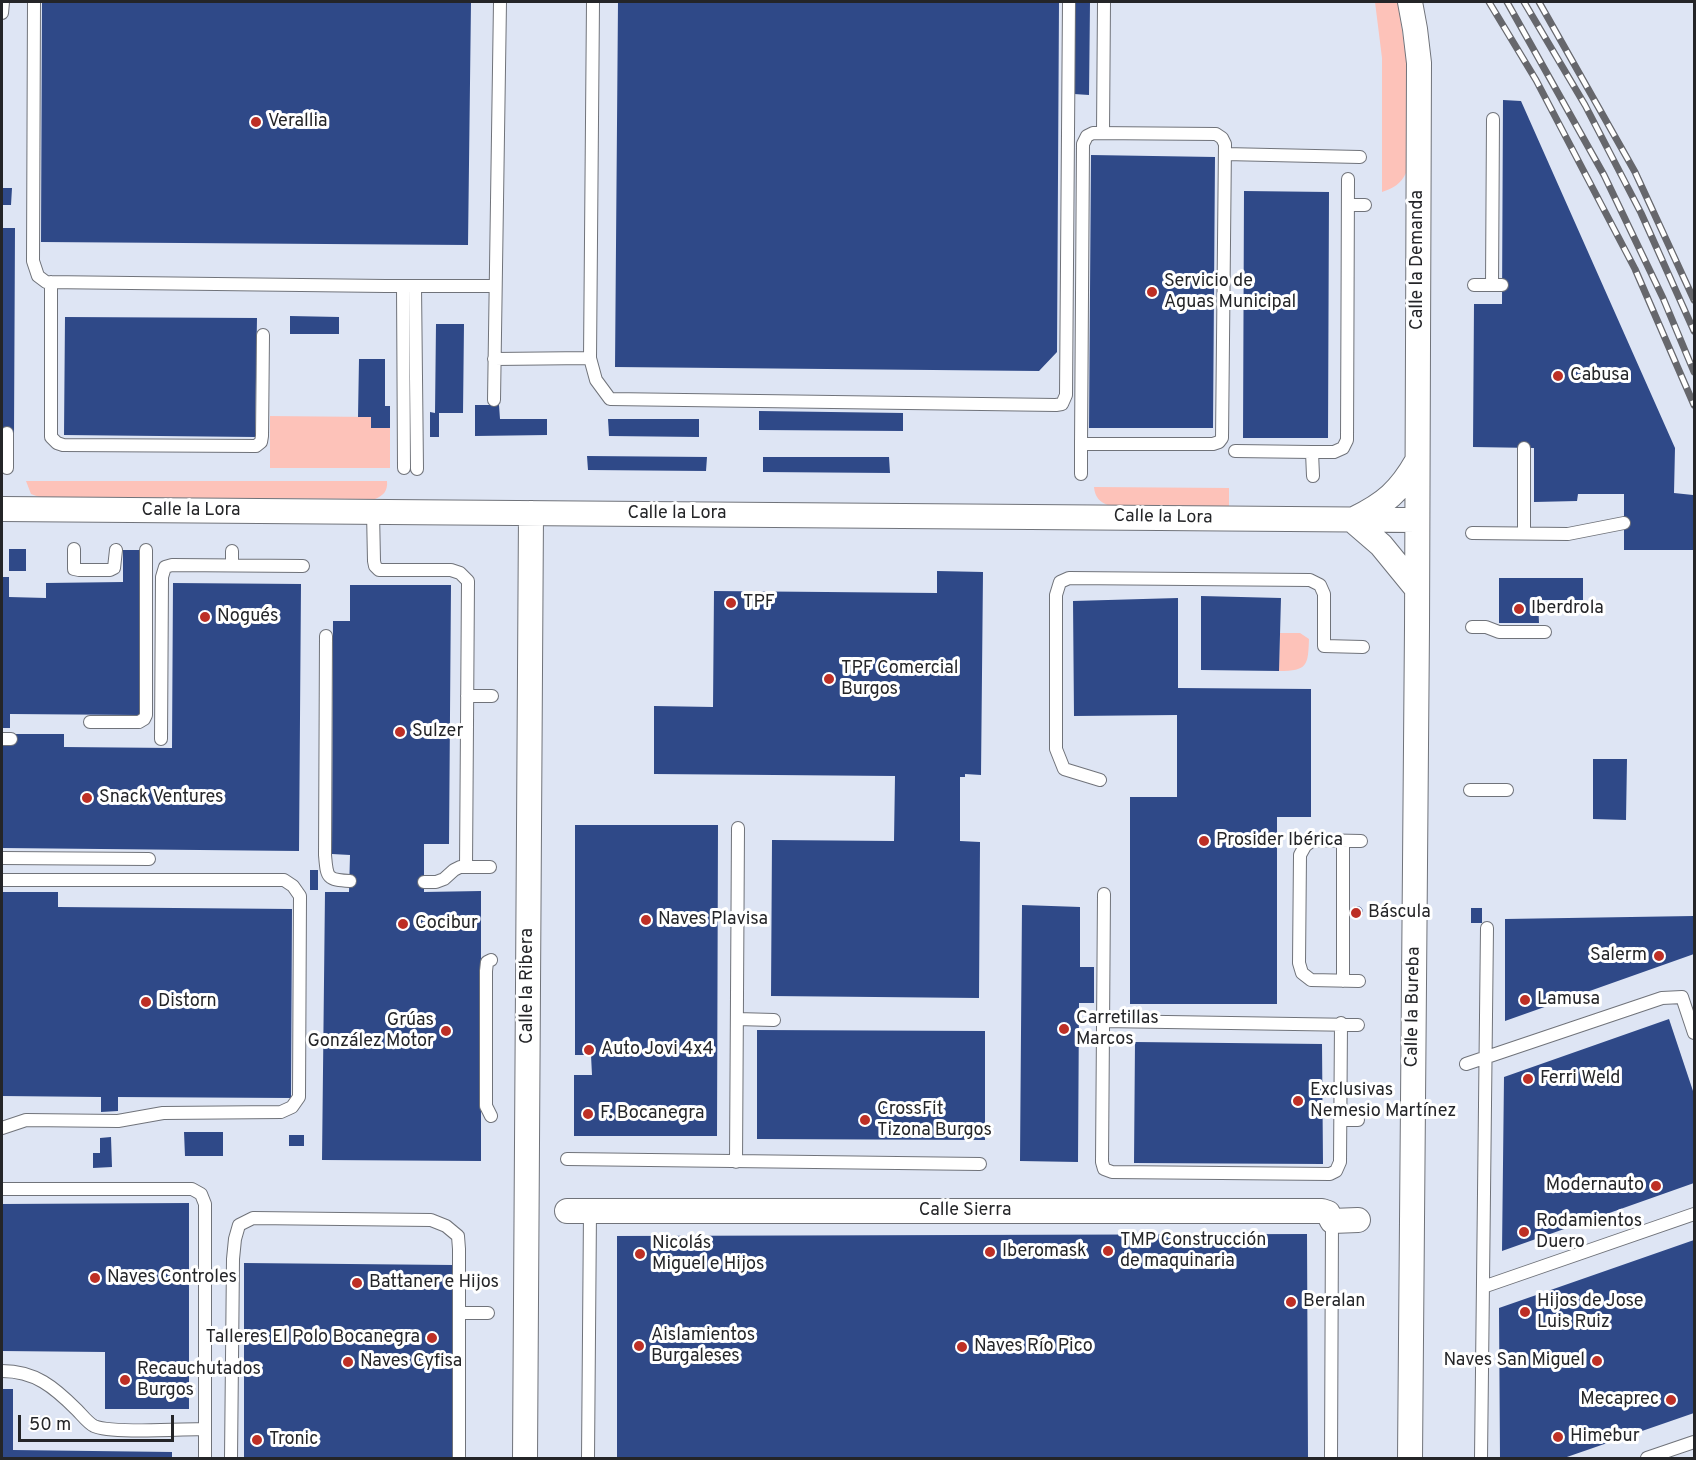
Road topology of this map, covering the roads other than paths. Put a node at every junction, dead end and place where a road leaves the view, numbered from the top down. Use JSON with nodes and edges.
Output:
{"nodes":[{"id":1,"x":3,"y":2,"type":"edge"},
{"id":2,"x":34,"y":2,"type":"edge"},
{"id":3,"x":500,"y":2,"type":"edge"},
{"id":4,"x":593,"y":2,"type":"edge"},
{"id":5,"x":1069,"y":2,"type":"edge"},
{"id":6,"x":1104,"y":2,"type":"edge"},
{"id":7,"x":1410,"y":2,"type":"edge"},
{"id":8,"x":2,"y":13,"type":"edge"},
{"id":9,"x":1493,"y":119,"type":"dead end"},
{"id":10,"x":1103,"y":132,"type":"junction"},
{"id":11,"x":1225,"y":154,"type":"junction"},
{"id":12,"x":1360,"y":156,"type":"dead end"},
{"id":13,"x":1348,"y":179,"type":"dead end"},
{"id":14,"x":1348,"y":205,"type":"junction"},
{"id":15,"x":1365,"y":205,"type":"dead end"},
{"id":16,"x":51,"y":282,"type":"junction"},
{"id":17,"x":1474,"y":285,"type":"dead end"},
{"id":18,"x":409,"y":286,"type":"junction"},
{"id":19,"x":495,"y":286,"type":"junction"},
{"id":20,"x":263,"y":335,"type":"dead end"},
{"id":21,"x":590,"y":358,"type":"junction"},
{"id":22,"x":494,"y":359,"type":"junction"},
{"id":23,"x":494,"y":400,"type":"dead end"},
{"id":24,"x":7,"y":433,"type":"dead end"},
{"id":25,"x":1081,"y":444,"type":"junction"},
{"id":26,"x":1524,"y":448,"type":"dead end"},
{"id":27,"x":1234,"y":452,"type":"dead end"},
{"id":28,"x":1312,"y":452,"type":"junction"},
{"id":29,"x":1418,"y":461,"type":"junction"},
{"id":30,"x":7,"y":468,"type":"dead end"},
{"id":31,"x":410,"y":469,"type":"dead end"},
{"id":32,"x":1081,"y":474,"type":"dead end"},
{"id":33,"x":1313,"y":476,"type":"dead end"},
{"id":34,"x":2,"y":509,"type":"edge"},
{"id":35,"x":373,"y":512,"type":"junction"},
{"id":36,"x":531,"y":513,"type":"junction"},
{"id":37,"x":1352,"y":520,"type":"junction"},
{"id":38,"x":1417,"y":520,"type":"junction"},
{"id":39,"x":1624,"y":523,"type":"dead end"},
{"id":40,"x":1472,"y":533,"type":"dead end"},
{"id":41,"x":1524,"y":533,"type":"junction"},
{"id":42,"x":74,"y":549,"type":"dead end"},
{"id":43,"x":116,"y":550,"type":"dead end"},
{"id":44,"x":146,"y":550,"type":"dead end"},
{"id":45,"x":232,"y":551,"type":"dead end"},
{"id":46,"x":232,"y":565,"type":"junction"},
{"id":47,"x":303,"y":566,"type":"dead end"},
{"id":48,"x":1417,"y":589,"type":"junction"},
{"id":49,"x":1472,"y":627,"type":"dead end"},
{"id":50,"x":1545,"y":632,"type":"dead end"},
{"id":51,"x":326,"y":636,"type":"dead end"},
{"id":52,"x":1363,"y":647,"type":"dead end"},
{"id":53,"x":467,"y":696,"type":"junction"},
{"id":54,"x":492,"y":696,"type":"dead end"},
{"id":55,"x":90,"y":722,"type":"dead end"},
{"id":56,"x":161,"y":739,"type":"dead end"},
{"id":57,"x":1100,"y":780,"type":"dead end"},
{"id":58,"x":1470,"y":790,"type":"dead end"},
{"id":59,"x":1507,"y":790,"type":"dead end"},
{"id":60,"x":738,"y":828,"type":"dead end"},
{"id":61,"x":1343,"y":841,"type":"junction"},
{"id":62,"x":1361,"y":841,"type":"dead end"},
{"id":63,"x":2,"y":858,"type":"edge"},
{"id":64,"x":149,"y":859,"type":"dead end"},
{"id":65,"x":466,"y":867,"type":"junction"},
{"id":66,"x":490,"y":867,"type":"dead end"},
{"id":67,"x":2,"y":879,"type":"edge"},
{"id":68,"x":350,"y":881,"type":"dead end"},
{"id":69,"x":424,"y":882,"type":"dead end"},
{"id":70,"x":1104,"y":894,"type":"dead end"},
{"id":71,"x":1487,"y":928,"type":"dead end"},
{"id":72,"x":491,"y":960,"type":"dead end"},
{"id":73,"x":1343,"y":981,"type":"junction"},
{"id":74,"x":1359,"y":981,"type":"dead end"},
{"id":75,"x":737,"y":1019,"type":"junction"},
{"id":76,"x":774,"y":1020,"type":"dead end"},
{"id":77,"x":1103,"y":1021,"type":"junction"},
{"id":78,"x":1341,"y":1023,"type":"junction"},
{"id":79,"x":1358,"y":1024,"type":"dead end"},
{"id":80,"x":1695,"y":1033,"type":"edge"},
{"id":81,"x":1485,"y":1058,"type":"junction"},
{"id":82,"x":1466,"y":1064,"type":"dead end"},
{"id":83,"x":490,"y":1116,"type":"dead end"},
{"id":84,"x":1341,"y":1120,"type":"junction"},
{"id":85,"x":1358,"y":1120,"type":"dead end"},
{"id":86,"x":2,"y":1128,"type":"edge"},
{"id":87,"x":567,"y":1160,"type":"dead end"},
{"id":88,"x":736,"y":1162,"type":"junction"},
{"id":89,"x":980,"y":1164,"type":"dead end"},
{"id":90,"x":2,"y":1189,"type":"edge"},
{"id":91,"x":578,"y":1211,"type":"joint"},
{"id":92,"x":1695,"y":1214,"type":"edge"},
{"id":93,"x":1332,"y":1221,"type":"junction"},
{"id":94,"x":1358,"y":1221,"type":"dead end"},
{"id":95,"x":1482,"y":1287,"type":"junction"},
{"id":96,"x":459,"y":1313,"type":"junction"},
{"id":97,"x":488,"y":1313,"type":"dead end"},
{"id":98,"x":2,"y":1371,"type":"edge"},
{"id":99,"x":205,"y":1429,"type":"junction"},
{"id":100,"x":1695,"y":1442,"type":"edge"},
{"id":101,"x":205,"y":1458,"type":"edge"},
{"id":102,"x":231,"y":1458,"type":"edge"},
{"id":103,"x":459,"y":1458,"type":"edge"},
{"id":104,"x":525,"y":1458,"type":"edge"},
{"id":105,"x":588,"y":1458,"type":"edge"},
{"id":106,"x":1331,"y":1458,"type":"edge"},
{"id":107,"x":1410,"y":1458,"type":"edge"},
{"id":108,"x":1481,"y":1458,"type":"edge"},
{"id":109,"x":1647,"y":1458,"type":"edge"}],
"edges":[{"from":1,"to":8,"type":"lane"},
{"from":2,"to":16,"type":"lane"},
{"from":3,"to":19,"type":"lane"},
{"from":4,"to":21,"type":"lane"},
{"from":5,"to":21,"type":"lane"},
{"from":6,"to":10,"type":"lane"},
{"from":7,"to":29,"type":"street","name":"Calle la Demanda"},
{"from":9,"to":17,"type":"lane"},
{"from":10,"to":11,"type":"lane"},
{"from":10,"to":25,"type":"lane"},
{"from":11,"to":12,"type":"lane"},
{"from":11,"to":25,"type":"lane"},
{"from":13,"to":14,"type":"lane"},
{"from":14,"to":15,"type":"lane"},
{"from":14,"to":28,"type":"lane"},
{"from":16,"to":18,"type":"lane"},
{"from":16,"to":20,"type":"lane"},
{"from":18,"to":19,"type":"lane"},
{"from":18,"to":31,"type":"lane"},
{"from":19,"to":22,"type":"lane"},
{"from":21,"to":22,"type":"lane"},
{"from":22,"to":23,"type":"lane"},
{"from":24,"to":30,"type":"lane"},
{"from":25,"to":32,"type":"lane"},
{"from":26,"to":41,"type":"lane"},
{"from":27,"to":28,"type":"lane"},
{"from":28,"to":33,"type":"lane"},
{"from":29,"to":37,"type":"street","name":"Calle la Lora"},
{"from":29,"to":38,"type":"street","name":"Calle la Demanda"},
{"from":34,"to":35,"type":"street","name":"Calle la Lora"},
{"from":35,"to":36,"type":"street","name":"Calle la Lora"},
{"from":35,"to":53,"type":"lane"},
{"from":36,"to":37,"type":"street","name":"Calle la Lora"},
{"from":36,"to":104,"type":"street","name":"Calle la Ribera"},
{"from":37,"to":38,"type":"street","name":"Calle la Lora"},
{"from":37,"to":48,"type":"street"},
{"from":38,"to":48,"type":"street","name":"Calle la Bureba"},
{"from":39,"to":41,"type":"lane"},
{"from":40,"to":41,"type":"lane"},
{"from":42,"to":43,"type":"lane"},
{"from":44,"to":55,"type":"lane"},
{"from":45,"to":46,"type":"lane"},
{"from":46,"to":47,"type":"lane"},
{"from":46,"to":56,"type":"lane"},
{"from":48,"to":107,"type":"street","name":"Calle la Bureba"},
{"from":49,"to":50,"type":"lane"},
{"from":51,"to":68,"type":"lane"},
{"from":52,"to":57,"type":"lane"},
{"from":53,"to":54,"type":"lane"},
{"from":53,"to":65,"type":"lane"},
{"from":58,"to":59,"type":"lane"},
{"from":60,"to":75,"type":"lane"},
{"from":61,"to":62,"type":"lane"},
{"from":61,"to":73,"type":"lane"},
{"from":61,"to":73,"type":"lane"},
{"from":63,"to":64,"type":"lane"},
{"from":65,"to":66,"type":"lane"},
{"from":65,"to":69,"type":"lane"},
{"from":67,"to":86,"type":"lane"},
{"from":70,"to":77,"type":"lane"},
{"from":71,"to":81,"type":"lane"},
{"from":72,"to":83,"type":"lane"},
{"from":73,"to":74,"type":"lane"},
{"from":75,"to":76,"type":"lane"},
{"from":75,"to":88,"type":"lane"},
{"from":77,"to":78,"type":"lane"},
{"from":77,"to":84,"type":"lane"},
{"from":78,"to":79,"type":"lane"},
{"from":78,"to":84,"type":"lane"},
{"from":80,"to":81,"type":"lane"},
{"from":81,"to":82,"type":"lane"},
{"from":81,"to":95,"type":"lane"},
{"from":84,"to":85,"type":"lane"},
{"from":87,"to":88,"type":"lane"},
{"from":88,"to":89,"type":"lane"},
{"from":90,"to":99,"type":"lane"},
{"from":91,"to":93,"type":"street","name":"Calle Sierra"},
{"from":91,"to":105,"type":"lane"},
{"from":92,"to":95,"type":"lane"},
{"from":93,"to":94,"type":"street","name":"Calle Sierra"},
{"from":93,"to":106,"type":"lane"},
{"from":95,"to":108,"type":"lane"},
{"from":96,"to":97,"type":"lane"},
{"from":96,"to":102,"type":"lane"},
{"from":96,"to":103,"type":"lane"},
{"from":98,"to":99,"type":"lane"},
{"from":99,"to":101,"type":"lane"},
{"from":100,"to":109,"type":"lane"}]}
